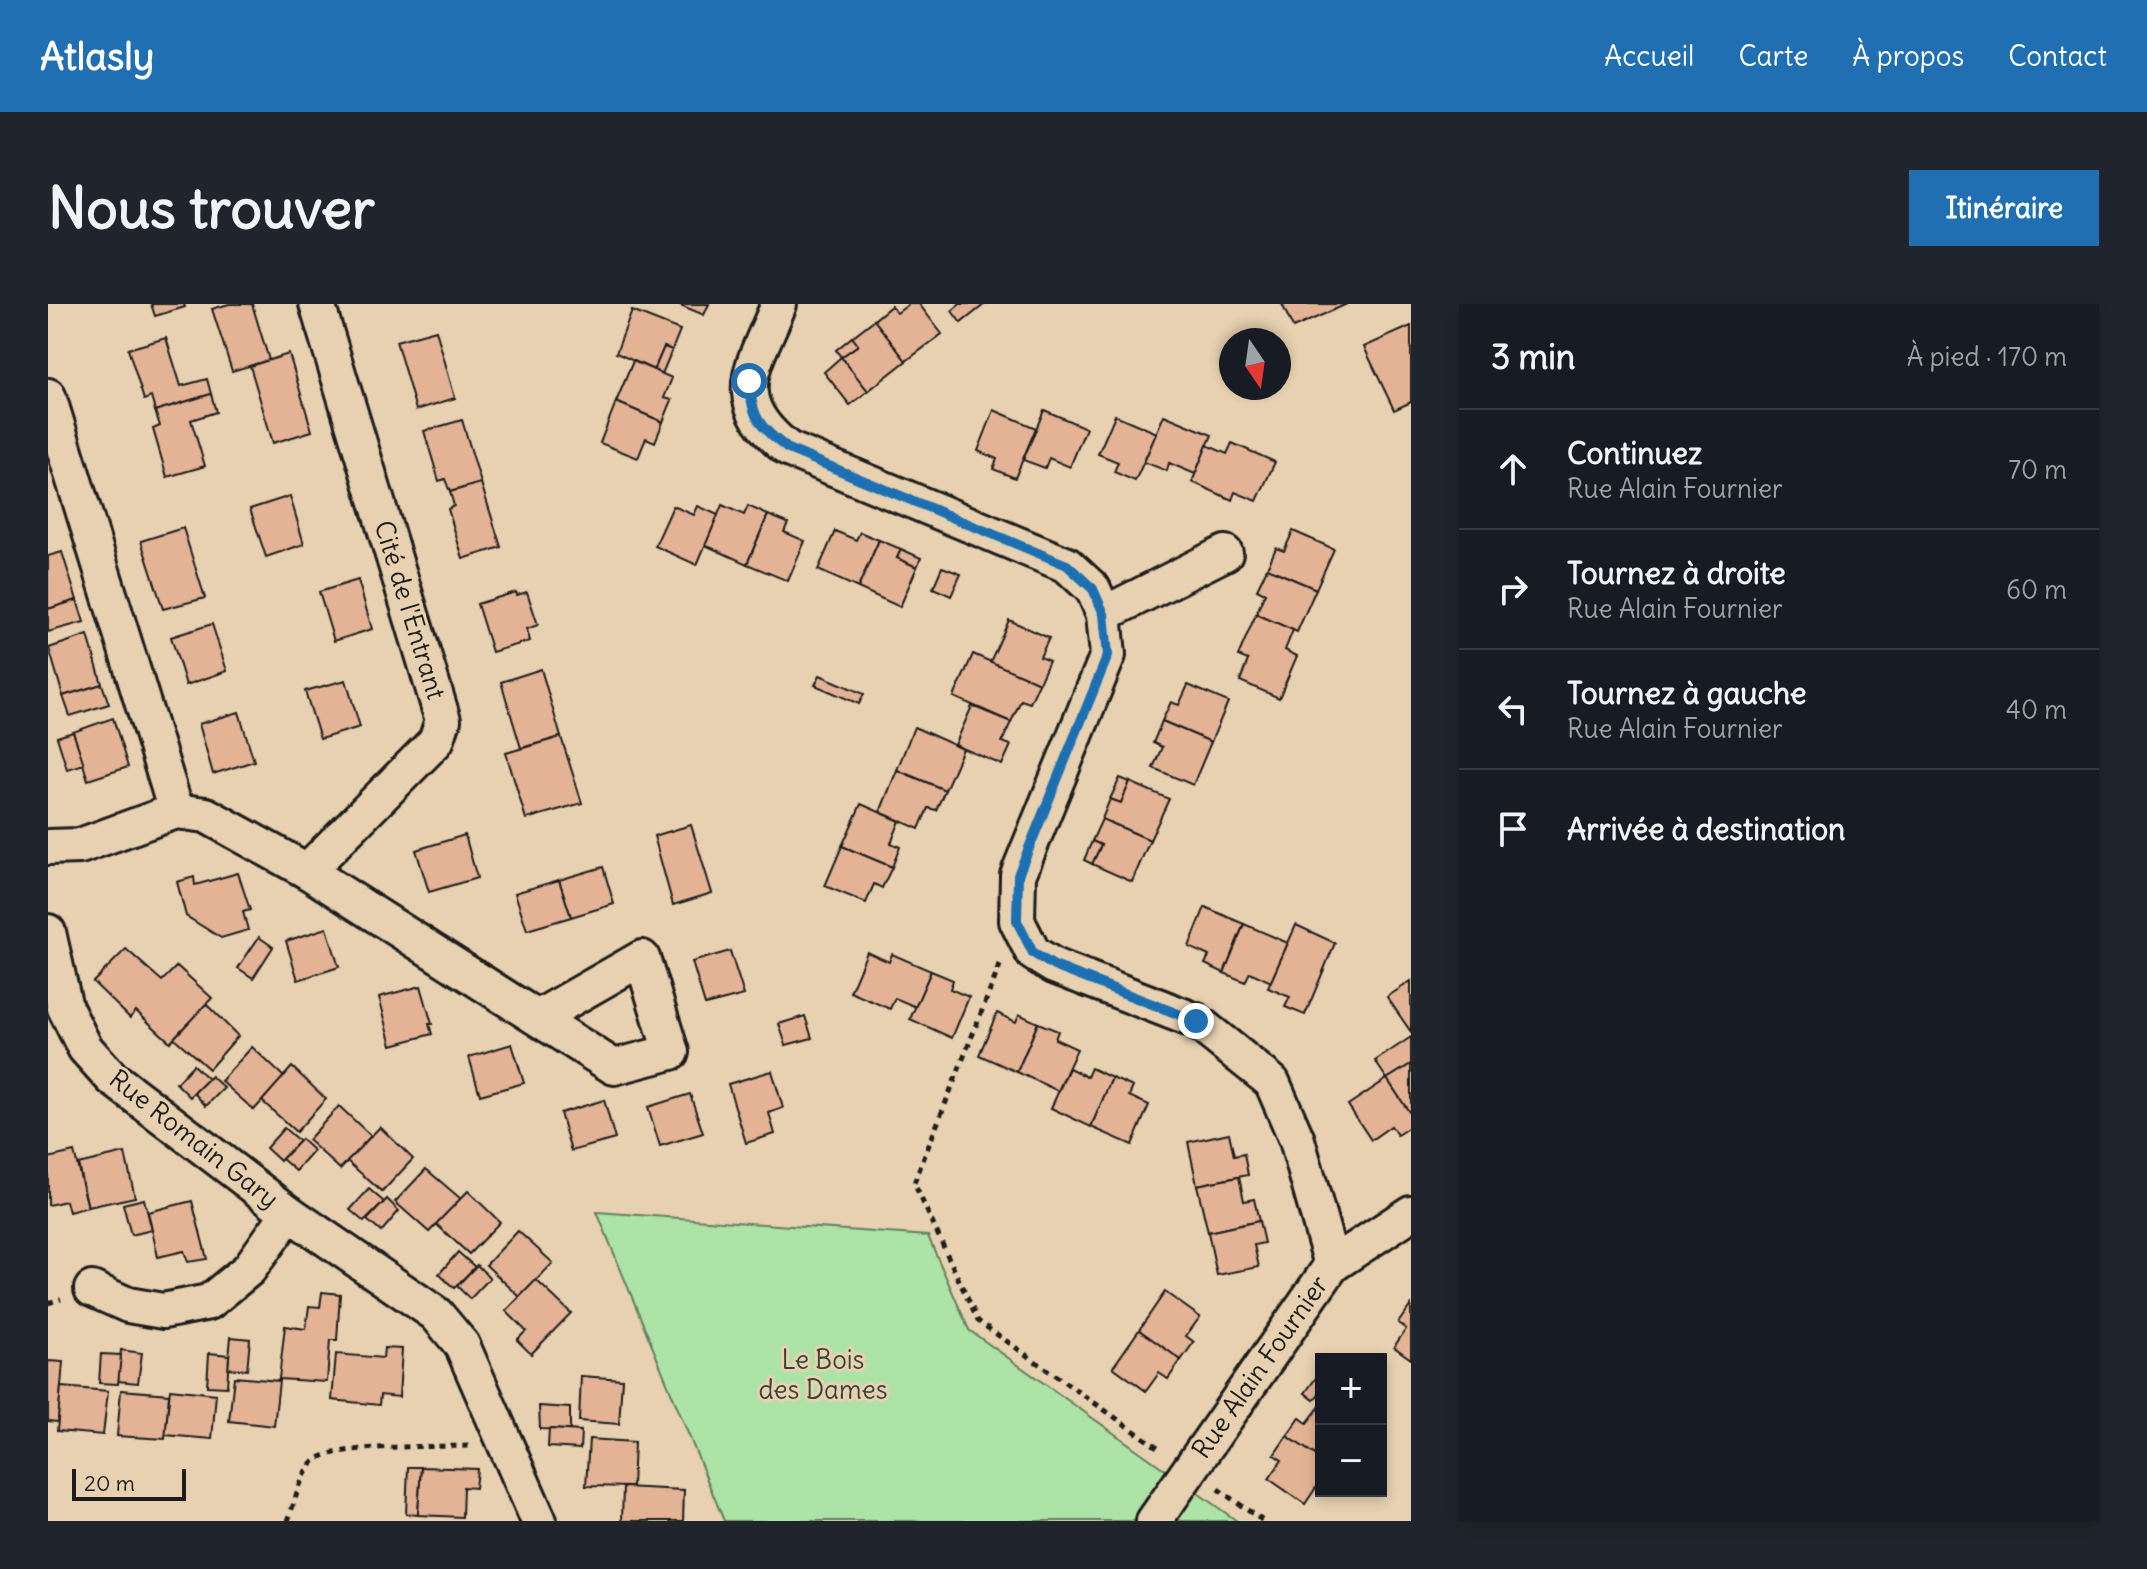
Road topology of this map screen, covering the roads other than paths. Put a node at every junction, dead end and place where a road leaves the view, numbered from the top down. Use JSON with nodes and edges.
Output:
{"nodes":[{"id":1,"x":317,"y":304,"type":"edge"},
{"id":2,"x":779,"y":304,"type":"edge"},
{"id":3,"x":48,"y":396,"type":"edge"},
{"id":4,"x":1225,"y":553,"type":"dead end"},
{"id":5,"x":1104,"y":614,"type":"junction"},
{"id":6,"x":176,"y":811,"type":"junction"},
{"id":7,"x":48,"y":847,"type":"edge"},
{"id":8,"x":307,"y":871,"type":"junction"},
{"id":9,"x":48,"y":932,"type":"edge"},
{"id":10,"x":539,"y":1017,"type":"dead end"},
{"id":11,"x":289,"y":1213,"type":"junction"},
{"id":12,"x":1411,"y":1213,"type":"edge"},
{"id":13,"x":1332,"y":1265,"type":"junction"},
{"id":14,"x":92,"y":1289,"type":"dead end"},
{"id":15,"x":539,"y":1521,"type":"edge"},
{"id":16,"x":1154,"y":1521,"type":"edge"}],
"edges":[{"from":1,"to":8,"type":"street","name":"Cité de l'Entrant"},
{"from":2,"to":5,"type":"street"},
{"from":3,"to":6,"type":"street"},
{"from":4,"to":5,"type":"street"},
{"from":5,"to":13,"type":"street","name":"Rue Alain Fournier"},
{"from":6,"to":7,"type":"street"},
{"from":6,"to":8,"type":"street"},
{"from":8,"to":10,"type":"street"},
{"from":9,"to":11,"type":"street","name":"Rue Romain Gary"},
{"from":11,"to":14,"type":"street","name":"Rue Romain Gary"},
{"from":11,"to":15,"type":"street","name":"Rue Romain Gary"},
{"from":12,"to":13,"type":"street"},
{"from":13,"to":16,"type":"street","name":"Rue Alain Fournier"}]}
